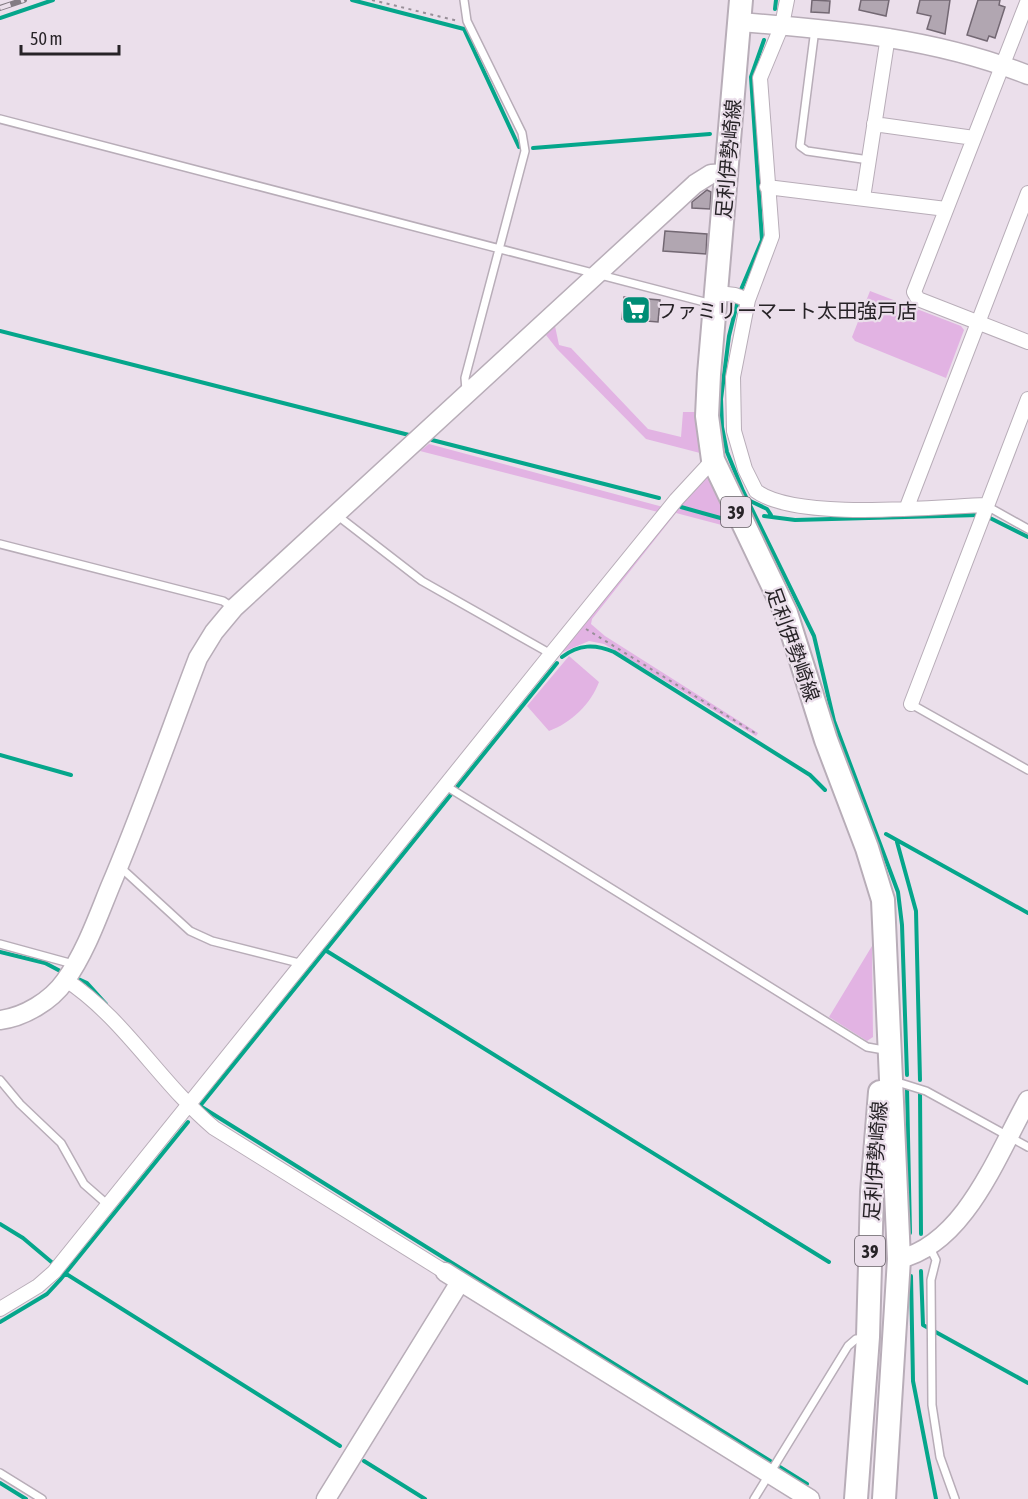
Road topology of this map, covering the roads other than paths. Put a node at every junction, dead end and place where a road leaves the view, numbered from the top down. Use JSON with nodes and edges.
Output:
{"nodes":[{"id":1,"x":464,"y":0,"type":"edge"},
{"id":2,"x":787,"y":0,"type":"edge"},
{"id":3,"x":1028,"y":0,"type":"edge"},
{"id":4,"x":741,"y":11,"type":"edge"},
{"id":5,"x":782,"y":26,"type":"junction"},
{"id":6,"x":815,"y":28,"type":"junction"},
{"id":7,"x":888,"y":36,"type":"junction"},
{"id":8,"x":1003,"y":66,"type":"junction"},
{"id":9,"x":1028,"y":75,"type":"edge"},
{"id":10,"x":0,"y":119,"type":"edge"},
{"id":11,"x":874,"y":124,"type":"junction"},
{"id":12,"x":974,"y":138,"type":"junction"},
{"id":13,"x":869,"y":160,"type":"junction"},
{"id":14,"x":727,"y":173,"type":"junction"},
{"id":15,"x":767,"y":187,"type":"junction"},
{"id":16,"x":1028,"y":193,"type":"edge"},
{"id":17,"x":863,"y":198,"type":"junction"},
{"id":18,"x":946,"y":209,"type":"junction"},
{"id":19,"x":499,"y":247,"type":"junction"},
{"id":20,"x":596,"y":274,"type":"junction"},
{"id":21,"x":732,"y":298,"type":"junction"},
{"id":22,"x":976,"y":322,"type":"junction"},
{"id":23,"x":1028,"y":342,"type":"edge"},
{"id":24,"x":466,"y":396,"type":"junction"},
{"id":25,"x":1028,"y":399,"type":"edge"},
{"id":26,"x":713,"y":460,"type":"junction"},
{"id":27,"x":985,"y":505,"type":"junction"},
{"id":28,"x":907,"y":507,"type":"junction"},
{"id":29,"x":336,"y":514,"type":"junction"},
{"id":30,"x":1028,"y":529,"type":"edge"},
{"id":31,"x":0,"y":544,"type":"edge"},
{"id":32,"x":234,"y":608,"type":"junction"},
{"id":33,"x":551,"y":654,"type":"junction"},
{"id":34,"x":911,"y":704,"type":"joint"},
{"id":35,"x":1028,"y":770,"type":"edge"},
{"id":36,"x":446,"y":786,"type":"junction"},
{"id":37,"x":119,"y":866,"type":"junction"},
{"id":38,"x":0,"y":944,"type":"edge"},
{"id":39,"x":303,"y":964,"type":"junction"},
{"id":40,"x":70,"y":973,"type":"junction"},
{"id":41,"x":888,"y":1003,"type":"junction"},
{"id":42,"x":0,"y":1020,"type":"edge"},
{"id":43,"x":884,"y":1050,"type":"junction"},
{"id":44,"x":0,"y":1080,"type":"edge"},
{"id":45,"x":892,"y":1081,"type":"junction"},
{"id":46,"x":1028,"y":1100,"type":"edge"},
{"id":47,"x":189,"y":1106,"type":"junction"},
{"id":48,"x":1008,"y":1136,"type":"junction"},
{"id":49,"x":1028,"y":1147,"type":"edge"},
{"id":50,"x":108,"y":1205,"type":"junction"},
{"id":51,"x":871,"y":1235,"type":"junction"},
{"id":52,"x":930,"y":1248,"type":"junction"},
{"id":53,"x":898,"y":1259,"type":"junction"},
{"id":54,"x":452,"y":1277,"type":"junction"},
{"id":55,"x":0,"y":1309,"type":"edge"},
{"id":56,"x":868,"y":1337,"type":"junction"},
{"id":57,"x":0,"y":1473,"type":"edge"},
{"id":58,"x":769,"y":1473,"type":"junction"},
{"id":59,"x":42,"y":1499,"type":"edge"},
{"id":60,"x":326,"y":1499,"type":"edge"},
{"id":61,"x":754,"y":1499,"type":"edge"},
{"id":62,"x":810,"y":1499,"type":"edge"},
{"id":63,"x":856,"y":1499,"type":"edge"},
{"id":64,"x":884,"y":1499,"type":"edge"},
{"id":65,"x":955,"y":1499,"type":"edge"}],
"edges":[{"from":1,"to":19,"type":"lane"},
{"from":2,"to":5,"type":"street"},
{"from":3,"to":8,"type":"street"},
{"from":4,"to":5,"type":"street"},
{"from":4,"to":14,"type":"main road","name":"足利伊勢崎線","number":"39"},
{"from":5,"to":6,"type":"street"},
{"from":5,"to":15,"type":"street"},
{"from":6,"to":7,"type":"street"},
{"from":6,"to":13,"type":"lane"},
{"from":7,"to":8,"type":"street"},
{"from":7,"to":11,"type":"street"},
{"from":8,"to":9,"type":"street"},
{"from":8,"to":12,"type":"street"},
{"from":10,"to":19,"type":"lane"},
{"from":11,"to":12,"type":"street"},
{"from":11,"to":13,"type":"street"},
{"from":12,"to":18,"type":"street"},
{"from":13,"to":17,"type":"street"},
{"from":14,"to":20,"type":"street"},
{"from":14,"to":21,"type":"main road","name":"足利伊勢崎線","number":"39"},
{"from":15,"to":17,"type":"street"},
{"from":15,"to":21,"type":"street"},
{"from":16,"to":22,"type":"street"},
{"from":17,"to":18,"type":"street"},
{"from":18,"to":22,"type":"street"},
{"from":19,"to":20,"type":"lane"},
{"from":19,"to":24,"type":"lane"},
{"from":20,"to":21,"type":"lane"},
{"from":20,"to":24,"type":"street"},
{"from":21,"to":26,"type":"main road","name":"足利伊勢崎線","number":"39"},
{"from":21,"to":28,"type":"street"},
{"from":22,"to":23,"type":"street"},
{"from":22,"to":28,"type":"street"},
{"from":24,"to":29,"type":"street"},
{"from":25,"to":27,"type":"street"},
{"from":26,"to":33,"type":"street"},
{"from":26,"to":41,"type":"main road","name":"足利伊勢崎線","number":"39"},
{"from":27,"to":28,"type":"street"},
{"from":27,"to":30,"type":"lane"},
{"from":27,"to":34,"type":"street"},
{"from":29,"to":32,"type":"street"},
{"from":29,"to":33,"type":"lane"},
{"from":31,"to":32,"type":"lane"},
{"from":32,"to":37,"type":"street"},
{"from":33,"to":36,"type":"street"},
{"from":34,"to":35,"type":"lane"},
{"from":36,"to":39,"type":"street"},
{"from":36,"to":43,"type":"lane"},
{"from":37,"to":39,"type":"lane"},
{"from":37,"to":40,"type":"street"},
{"from":38,"to":40,"type":"lane"},
{"from":39,"to":47,"type":"street"},
{"from":40,"to":42,"type":"street"},
{"from":40,"to":47,"type":"street"},
{"from":41,"to":43,"type":"main road","name":"足利伊勢崎線","number":"39"},
{"from":41,"to":45,"type":"main road","name":"足利伊勢崎線","number":"39"},
{"from":43,"to":51,"type":"main road","name":"足利伊勢崎線","number":"39"},
{"from":44,"to":50,"type":"lane"},
{"from":45,"to":48,"type":"lane"},
{"from":45,"to":53,"type":"main road","name":"足利伊勢崎線","number":"39"},
{"from":46,"to":48,"type":"street"},
{"from":47,"to":50,"type":"street"},
{"from":47,"to":54,"type":"street"},
{"from":48,"to":49,"type":"lane"},
{"from":48,"to":52,"type":"street"},
{"from":50,"to":55,"type":"street"},
{"from":51,"to":53,"type":"main road"},
{"from":51,"to":56,"type":"main road","name":"足利伊勢崎線","number":"39"},
{"from":52,"to":53,"type":"street"},
{"from":52,"to":65,"type":"lane"},
{"from":53,"to":56,"type":"main road"},
{"from":53,"to":64,"type":"main road","name":"足利伊勢崎線","number":"39"},
{"from":54,"to":58,"type":"street"},
{"from":54,"to":60,"type":"street"},
{"from":56,"to":58,"type":"lane"},
{"from":56,"to":63,"type":"main road","name":"足利伊勢崎線","number":"39"},
{"from":57,"to":59,"type":"lane"},
{"from":58,"to":61,"type":"lane"},
{"from":58,"to":62,"type":"street"}]}
